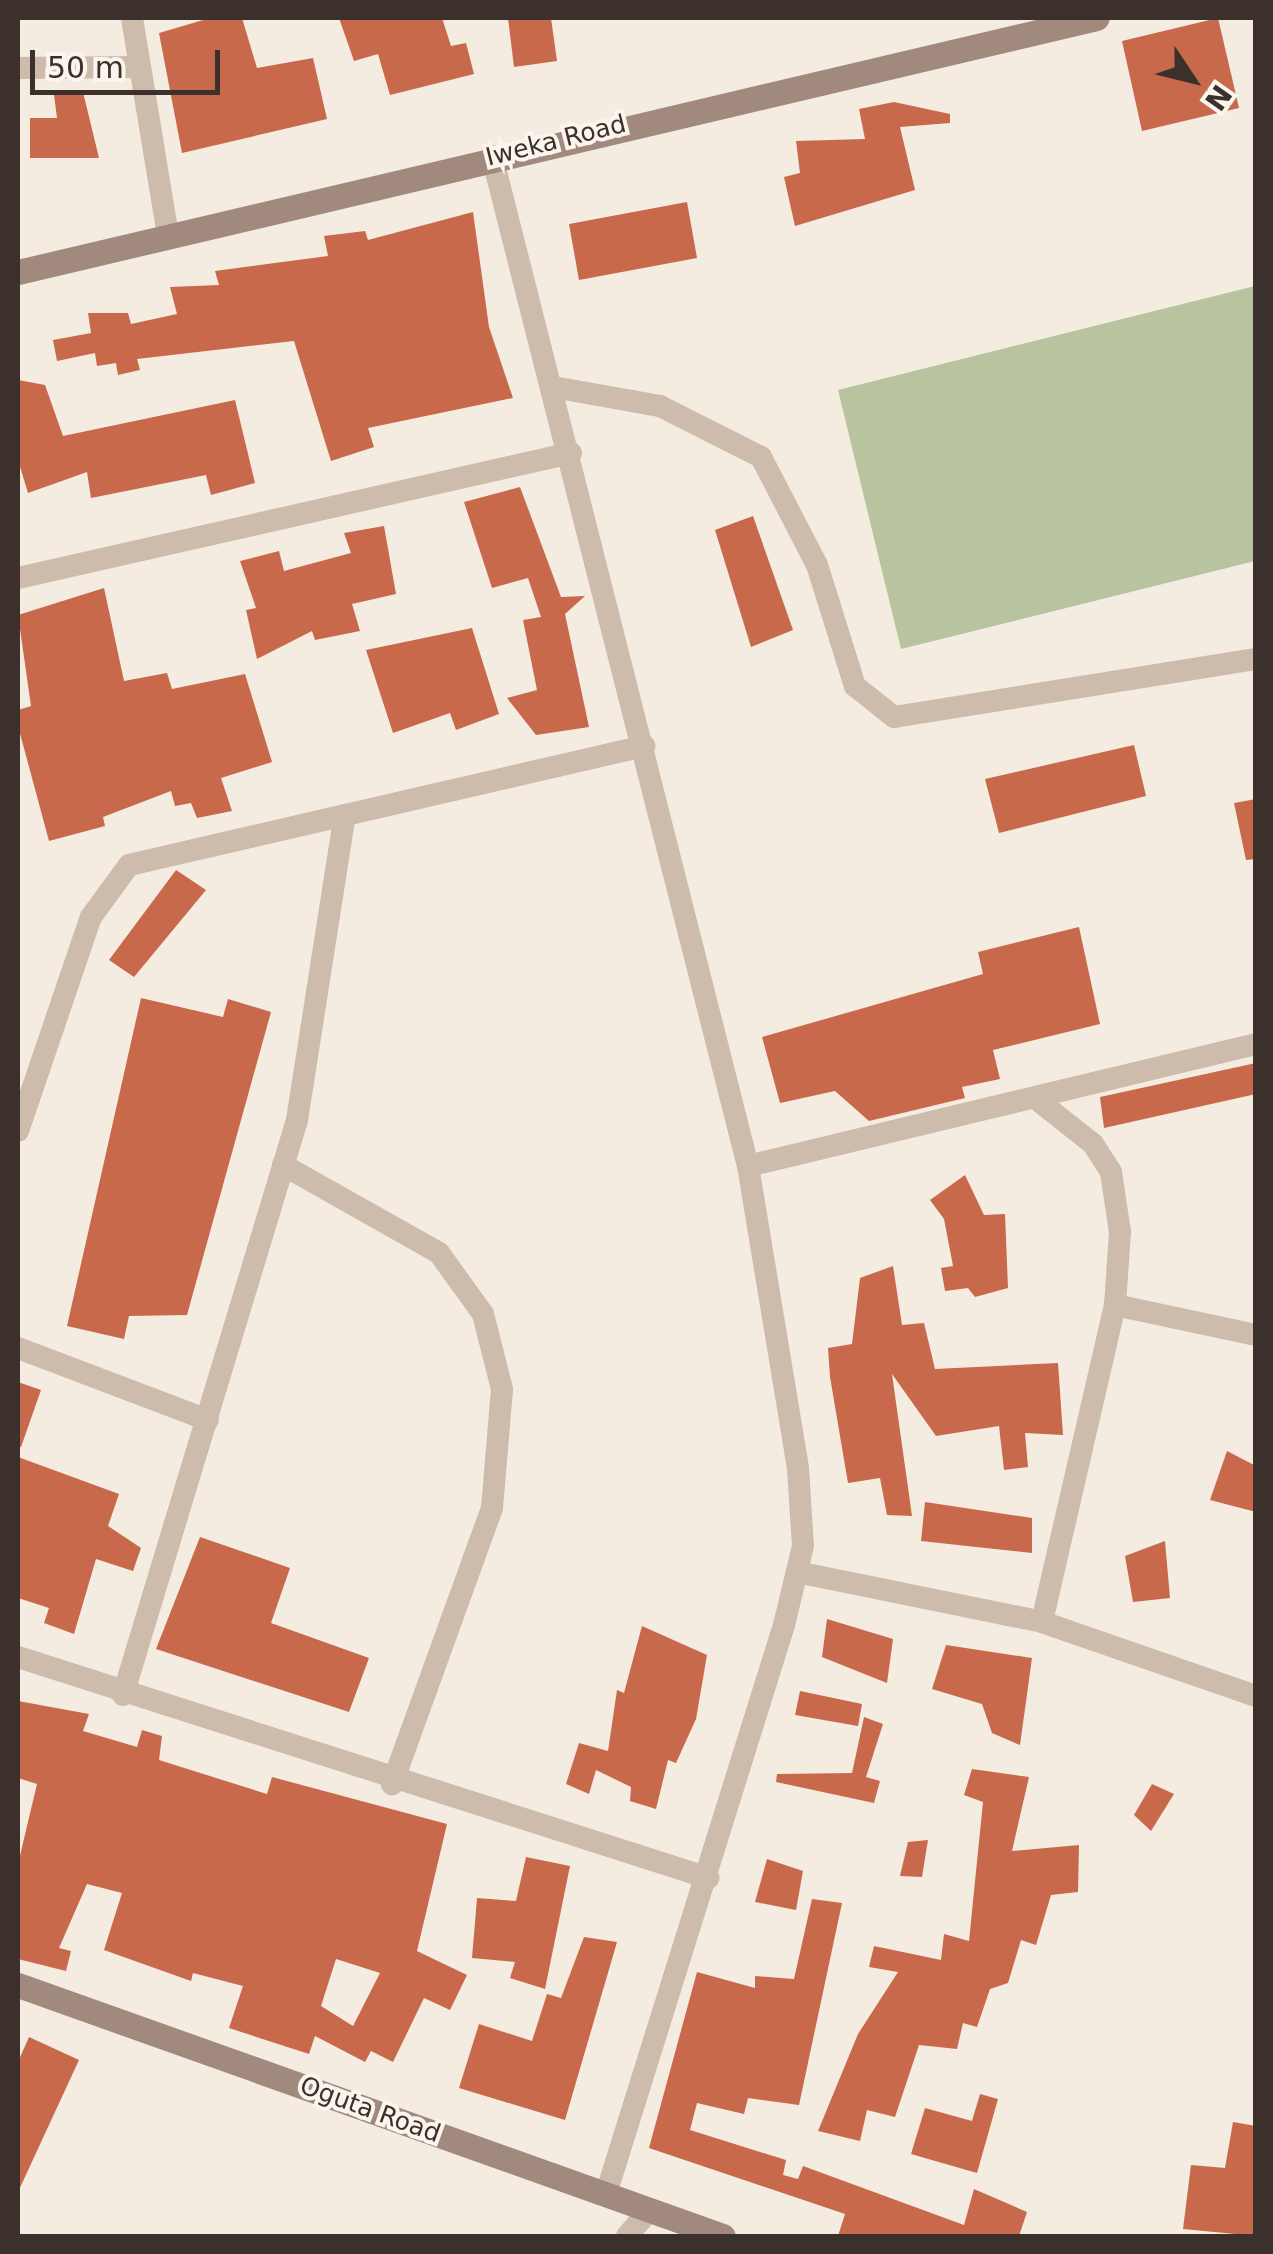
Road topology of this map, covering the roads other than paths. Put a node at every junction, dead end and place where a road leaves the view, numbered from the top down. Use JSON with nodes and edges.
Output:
{"nodes":[{"id":1,"x":132,"y":18,"type":"edge"},
{"id":2,"x":1097,"y":18,"type":"edge"},
{"id":3,"x":138,"y":67,"type":"junction"},
{"id":4,"x":18,"y":68,"type":"edge"},
{"id":5,"x":492,"y":156,"type":"junction"},
{"id":6,"x":168,"y":235,"type":"junction"},
{"id":7,"x":18,"y":272,"type":"edge"},
{"id":8,"x":553,"y":387,"type":"junction"},
{"id":9,"x":571,"y":453,"type":"junction"},
{"id":10,"x":18,"y":578,"type":"edge"},
{"id":11,"x":1256,"y":659,"type":"edge"},
{"id":12,"x":644,"y":746,"type":"junction"},
{"id":13,"x":345,"y":815,"type":"junction"},
{"id":14,"x":1256,"y":1044,"type":"edge"},
{"id":15,"x":1040,"y":1102,"type":"junction"},
{"id":16,"x":18,"y":1131,"type":"edge"},
{"id":17,"x":283,"y":1166,"type":"junction"},
{"id":18,"x":748,"y":1166,"type":"junction"},
{"id":19,"x":1114,"y":1306,"type":"junction"},
{"id":20,"x":1256,"y":1335,"type":"edge"},
{"id":21,"x":18,"y":1348,"type":"edge"},
{"id":22,"x":208,"y":1420,"type":"junction"},
{"id":23,"x":797,"y":1572,"type":"junction"},
{"id":24,"x":1042,"y":1622,"type":"junction"},
{"id":25,"x":18,"y":1658,"type":"edge"},
{"id":26,"x":123,"y":1694,"type":"junction"},
{"id":27,"x":1256,"y":1696,"type":"edge"},
{"id":28,"x":392,"y":1784,"type":"junction"},
{"id":29,"x":709,"y":1878,"type":"junction"},
{"id":30,"x":18,"y":1985,"type":"edge"},
{"id":31,"x":606,"y":2194,"type":"junction"},
{"id":32,"x":669,"y":2222,"type":"edge"},
{"id":33,"x":627,"y":2236,"type":"edge"},
{"id":34,"x":723,"y":2236,"type":"edge"}],
"edges":[{"from":1,"to":3,"type":"street"},
{"from":2,"to":5,"type":"main road","name":"Iweka Road"},
{"from":3,"to":4,"type":"street"},
{"from":3,"to":6,"type":"street"},
{"from":5,"to":6,"type":"main road","name":"Iweka Road"},
{"from":5,"to":8,"type":"street"},
{"from":6,"to":7,"type":"main road","name":"Iweka Road"},
{"from":8,"to":9,"type":"street"},
{"from":8,"to":11,"type":"street"},
{"from":9,"to":10,"type":"street"},
{"from":9,"to":12,"type":"street"},
{"from":12,"to":13,"type":"street"},
{"from":12,"to":18,"type":"street"},
{"from":13,"to":16,"type":"street"},
{"from":13,"to":17,"type":"street"},
{"from":14,"to":15,"type":"street"},
{"from":15,"to":18,"type":"street"},
{"from":15,"to":19,"type":"street"},
{"from":17,"to":22,"type":"street"},
{"from":17,"to":28,"type":"street"},
{"from":18,"to":23,"type":"street"},
{"from":19,"to":20,"type":"street"},
{"from":19,"to":24,"type":"street"},
{"from":21,"to":22,"type":"street"},
{"from":22,"to":26,"type":"street"},
{"from":23,"to":24,"type":"street"},
{"from":23,"to":29,"type":"street"},
{"from":24,"to":27,"type":"street"},
{"from":25,"to":26,"type":"street"},
{"from":26,"to":28,"type":"street"},
{"from":28,"to":29,"type":"street"},
{"from":29,"to":31,"type":"street"},
{"from":30,"to":31,"type":"main road","name":"Oguta Road"},
{"from":31,"to":32,"type":"main road","name":"Oguta Road"},
{"from":32,"to":33,"type":"street"},
{"from":32,"to":34,"type":"main road","name":"Oguta Road"}]}
